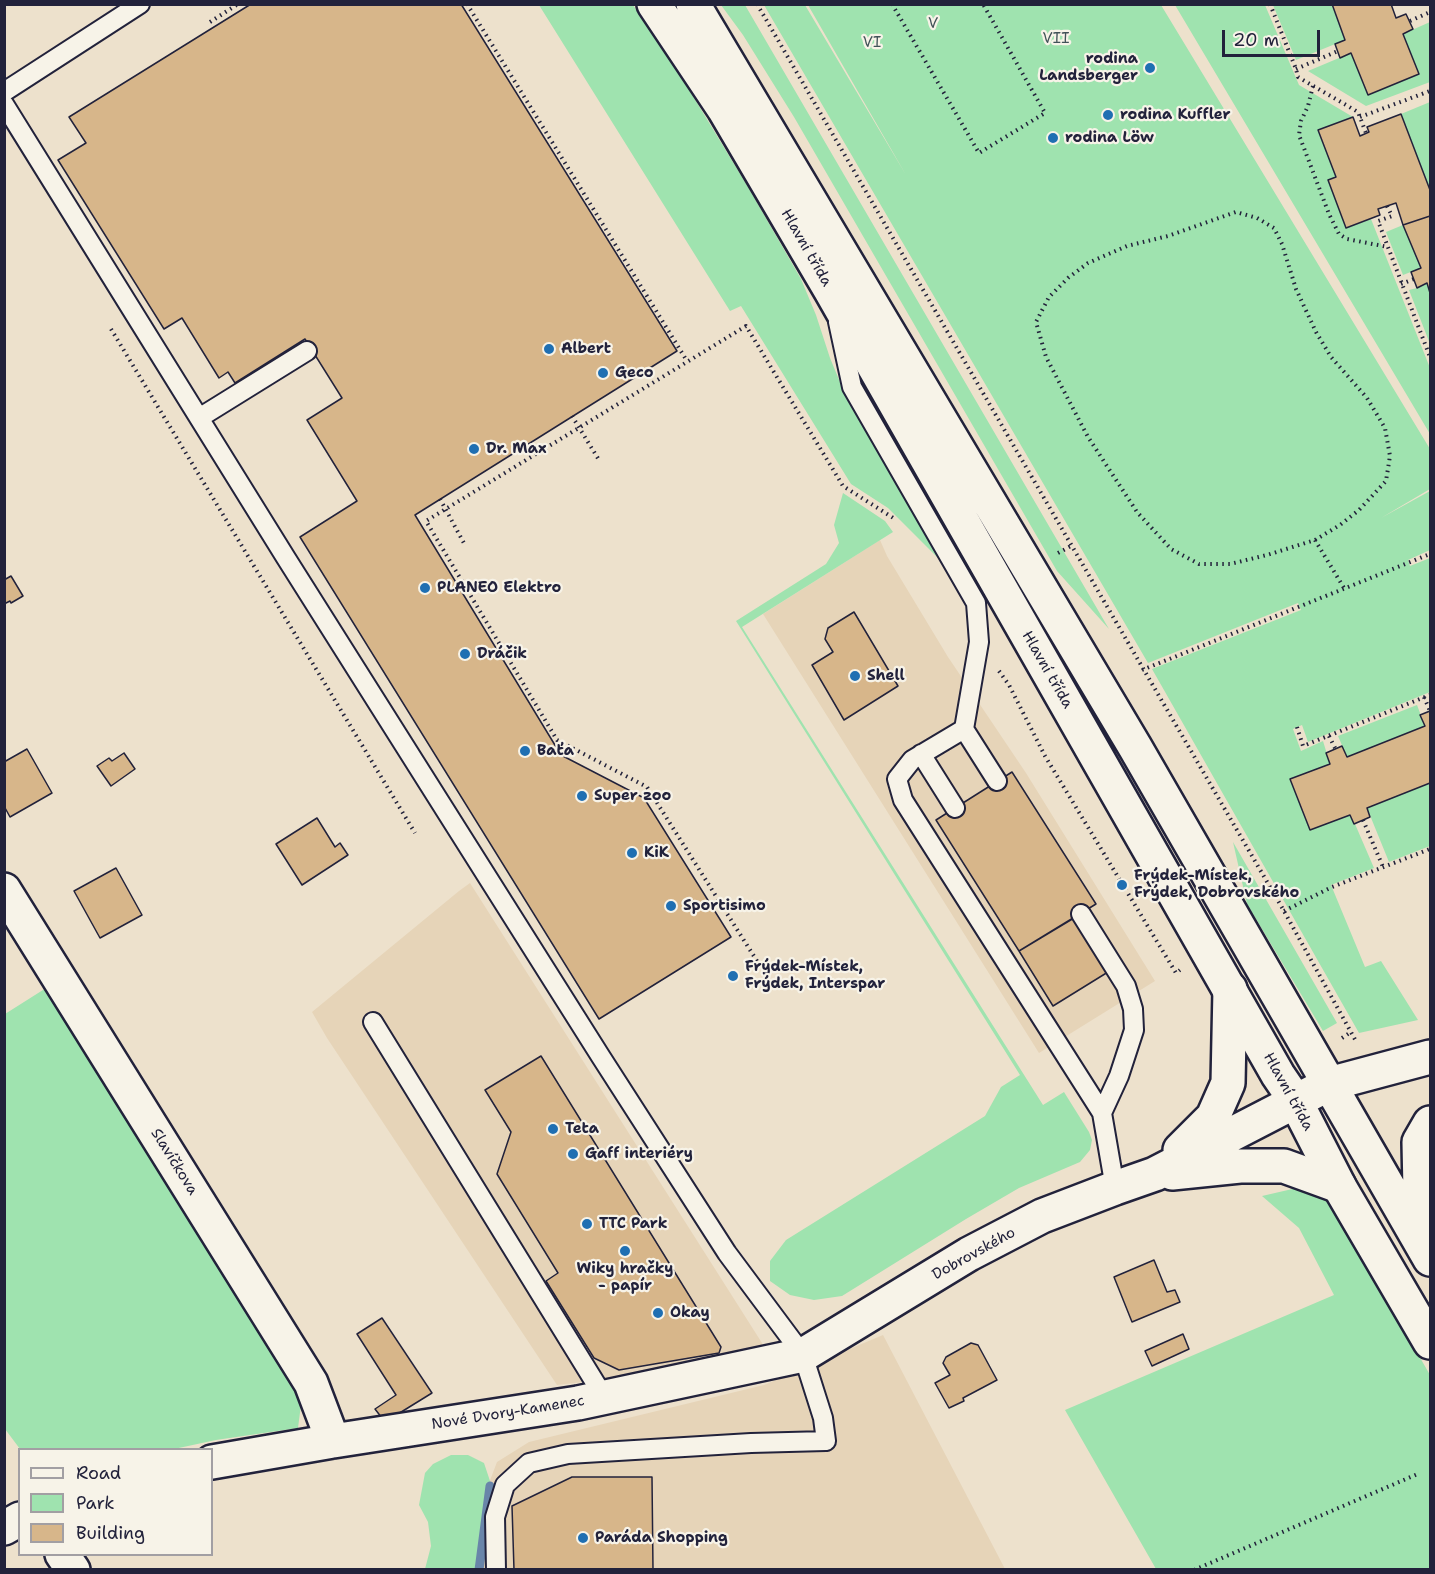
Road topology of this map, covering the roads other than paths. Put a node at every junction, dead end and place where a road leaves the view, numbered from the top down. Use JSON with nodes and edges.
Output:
{"nodes":[{"id":1,"x":140,"y":4,"type":"edge"},
{"id":2,"x":654,"y":4,"type":"edge"},
{"id":3,"x":693,"y":4,"type":"edge"},
{"id":4,"x":4,"y":92,"type":"edge"},
{"id":5,"x":4,"y":105,"type":"edge"},
{"id":6,"x":831,"y":291,"type":"junction"},
{"id":7,"x":307,"y":351,"type":"dead end"},
{"id":8,"x":200,"y":418,"type":"junction"},
{"id":9,"x":964,"y":729,"type":"junction"},
{"id":10,"x":921,"y":754,"type":"junction"},
{"id":11,"x":997,"y":781,"type":"dead end"},
{"id":12,"x":955,"y":808,"type":"dead end"},
{"id":13,"x":4,"y":890,"type":"edge"},
{"id":14,"x":1081,"y":914,"type":"dead end"},
{"id":15,"x":1230,"y":989,"type":"junction"},
{"id":16,"x":373,"y":1022,"type":"dead end"},
{"id":17,"x":1431,"y":1057,"type":"edge"},
{"id":18,"x":1329,"y":1084,"type":"junction"},
{"id":19,"x":1295,"y":1100,"type":"junction"},
{"id":20,"x":1102,"y":1113,"type":"junction"},
{"id":21,"x":1431,"y":1123,"type":"edge"},
{"id":22,"x":1155,"y":1174,"type":"junction"},
{"id":23,"x":1339,"y":1186,"type":"junction"},
{"id":24,"x":1115,"y":1188,"type":"junction"},
{"id":25,"x":1426,"y":1250,"type":"edge"},
{"id":26,"x":1431,"y":1342,"type":"edge"},
{"id":27,"x":803,"y":1355,"type":"junction"},
{"id":28,"x":604,"y":1397,"type":"junction"},
{"id":29,"x":333,"y":1441,"type":"junction"},
{"id":30,"x":213,"y":1461,"type":"edge"},
{"id":31,"x":18,"y":1521,"type":"edge"},
{"id":32,"x":4,"y":1528,"type":"edge"},
{"id":33,"x":63,"y":1556,"type":"edge"},
{"id":34,"x":73,"y":1569,"type":"edge"},
{"id":35,"x":496,"y":1569,"type":"edge"}],
"edges":[{"from":1,"to":4,"type":"lane"},
{"from":2,"to":6,"type":"main road","name":"Hlavní třída"},
{"from":3,"to":18,"type":"main road","name":"Hlavní třída"},
{"from":5,"to":8,"type":"lane"},
{"from":6,"to":9,"type":"lane"},
{"from":6,"to":15,"type":"main road","name":"Hlavní třída"},
{"from":7,"to":8,"type":"lane"},
{"from":8,"to":27,"type":"lane"},
{"from":9,"to":10,"type":"lane"},
{"from":9,"to":11,"type":"lane"},
{"from":10,"to":12,"type":"lane"},
{"from":10,"to":20,"type":"lane"},
{"from":13,"to":29,"type":"main road","name":"Slavíčkova"},
{"from":14,"to":20,"type":"lane"},
{"from":15,"to":19,"type":"main road","name":"Hlavní třída"},
{"from":15,"to":22,"type":"main road"},
{"from":16,"to":28,"type":"lane"},
{"from":17,"to":18,"type":"main road","name":"Dobrovského"},
{"from":18,"to":19,"type":"main road","name":"Dobrovského"},
{"from":18,"to":25,"type":"main road","name":"Hlavní třída"},
{"from":19,"to":22,"type":"main road","name":"Dobrovského"},
{"from":19,"to":23,"type":"main road","name":"Hlavní třída"},
{"from":20,"to":24,"type":"lane"},
{"from":21,"to":25,"type":"main road"},
{"from":22,"to":23,"type":"main road","name":"Dobrovského"},
{"from":22,"to":24,"type":"main road","name":"Dobrovského"},
{"from":23,"to":26,"type":"main road","name":"Hlavní třída"},
{"from":24,"to":27,"type":"main road","name":"Dobrovského"},
{"from":27,"to":28,"type":"main road","name":"Nové Dvory-Kamenec"},
{"from":27,"to":35,"type":"lane"},
{"from":28,"to":29,"type":"main road","name":"Nové Dvory-Kamenec"},
{"from":29,"to":30,"type":"main road","name":"Nové Dvory-Kamenec"},
{"from":31,"to":32,"type":"main road"},
{"from":33,"to":34,"type":"main road"}]}
